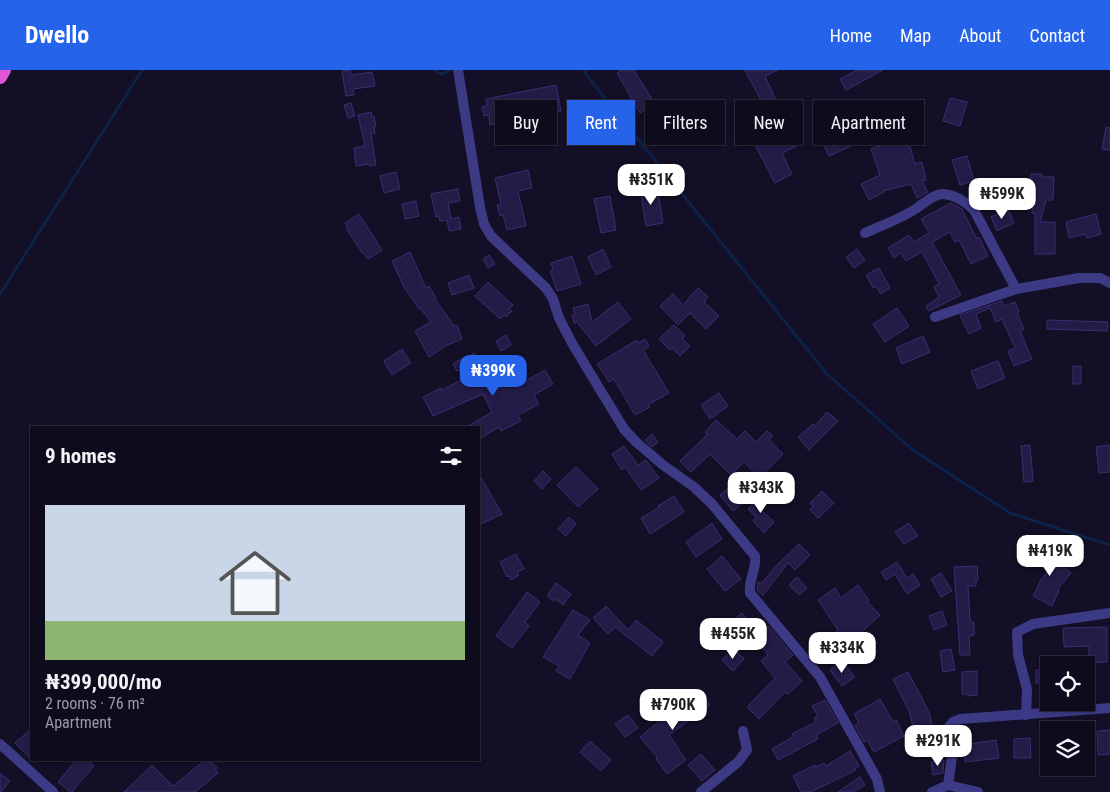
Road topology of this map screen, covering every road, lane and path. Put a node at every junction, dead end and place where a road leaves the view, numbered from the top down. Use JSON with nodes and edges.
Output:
{"nodes":[{"id":1,"x":4,"y":70,"type":"edge"},
{"id":2,"x":458,"y":70,"type":"edge"},
{"id":3,"x":0,"y":77,"type":"edge"},
{"id":4,"x":865,"y":233,"type":"dead end"},
{"id":5,"x":1110,"y":284,"type":"edge"},
{"id":6,"x":1016,"y":289,"type":"junction"},
{"id":7,"x":935,"y":317,"type":"dead end"},
{"id":8,"x":1110,"y":613,"type":"edge"},
{"id":9,"x":1110,"y":708,"type":"edge"},
{"id":10,"x":1026,"y":715,"type":"junction"},
{"id":11,"x":743,"y":731,"type":"dead end"},
{"id":12,"x":0,"y":744,"type":"edge"},
{"id":13,"x":948,"y":785,"type":"junction"},
{"id":14,"x":54,"y":792,"type":"edge"},
{"id":15,"x":701,"y":792,"type":"edge"},
{"id":16,"x":880,"y":792,"type":"edge"},
{"id":17,"x":932,"y":792,"type":"edge"},
{"id":18,"x":978,"y":792,"type":"edge"}],
"edges":[{"from":1,"to":3,"type":"highway"},
{"from":2,"to":16,"type":"street"},
{"from":4,"to":6,"type":"street"},
{"from":5,"to":6,"type":"street"},
{"from":6,"to":7,"type":"street"},
{"from":8,"to":10,"type":"street"},
{"from":9,"to":10,"type":"street"},
{"from":10,"to":13,"type":"street"},
{"from":11,"to":15,"type":"street"},
{"from":12,"to":14,"type":"street"},
{"from":13,"to":17,"type":"street"},
{"from":13,"to":18,"type":"street"}]}
